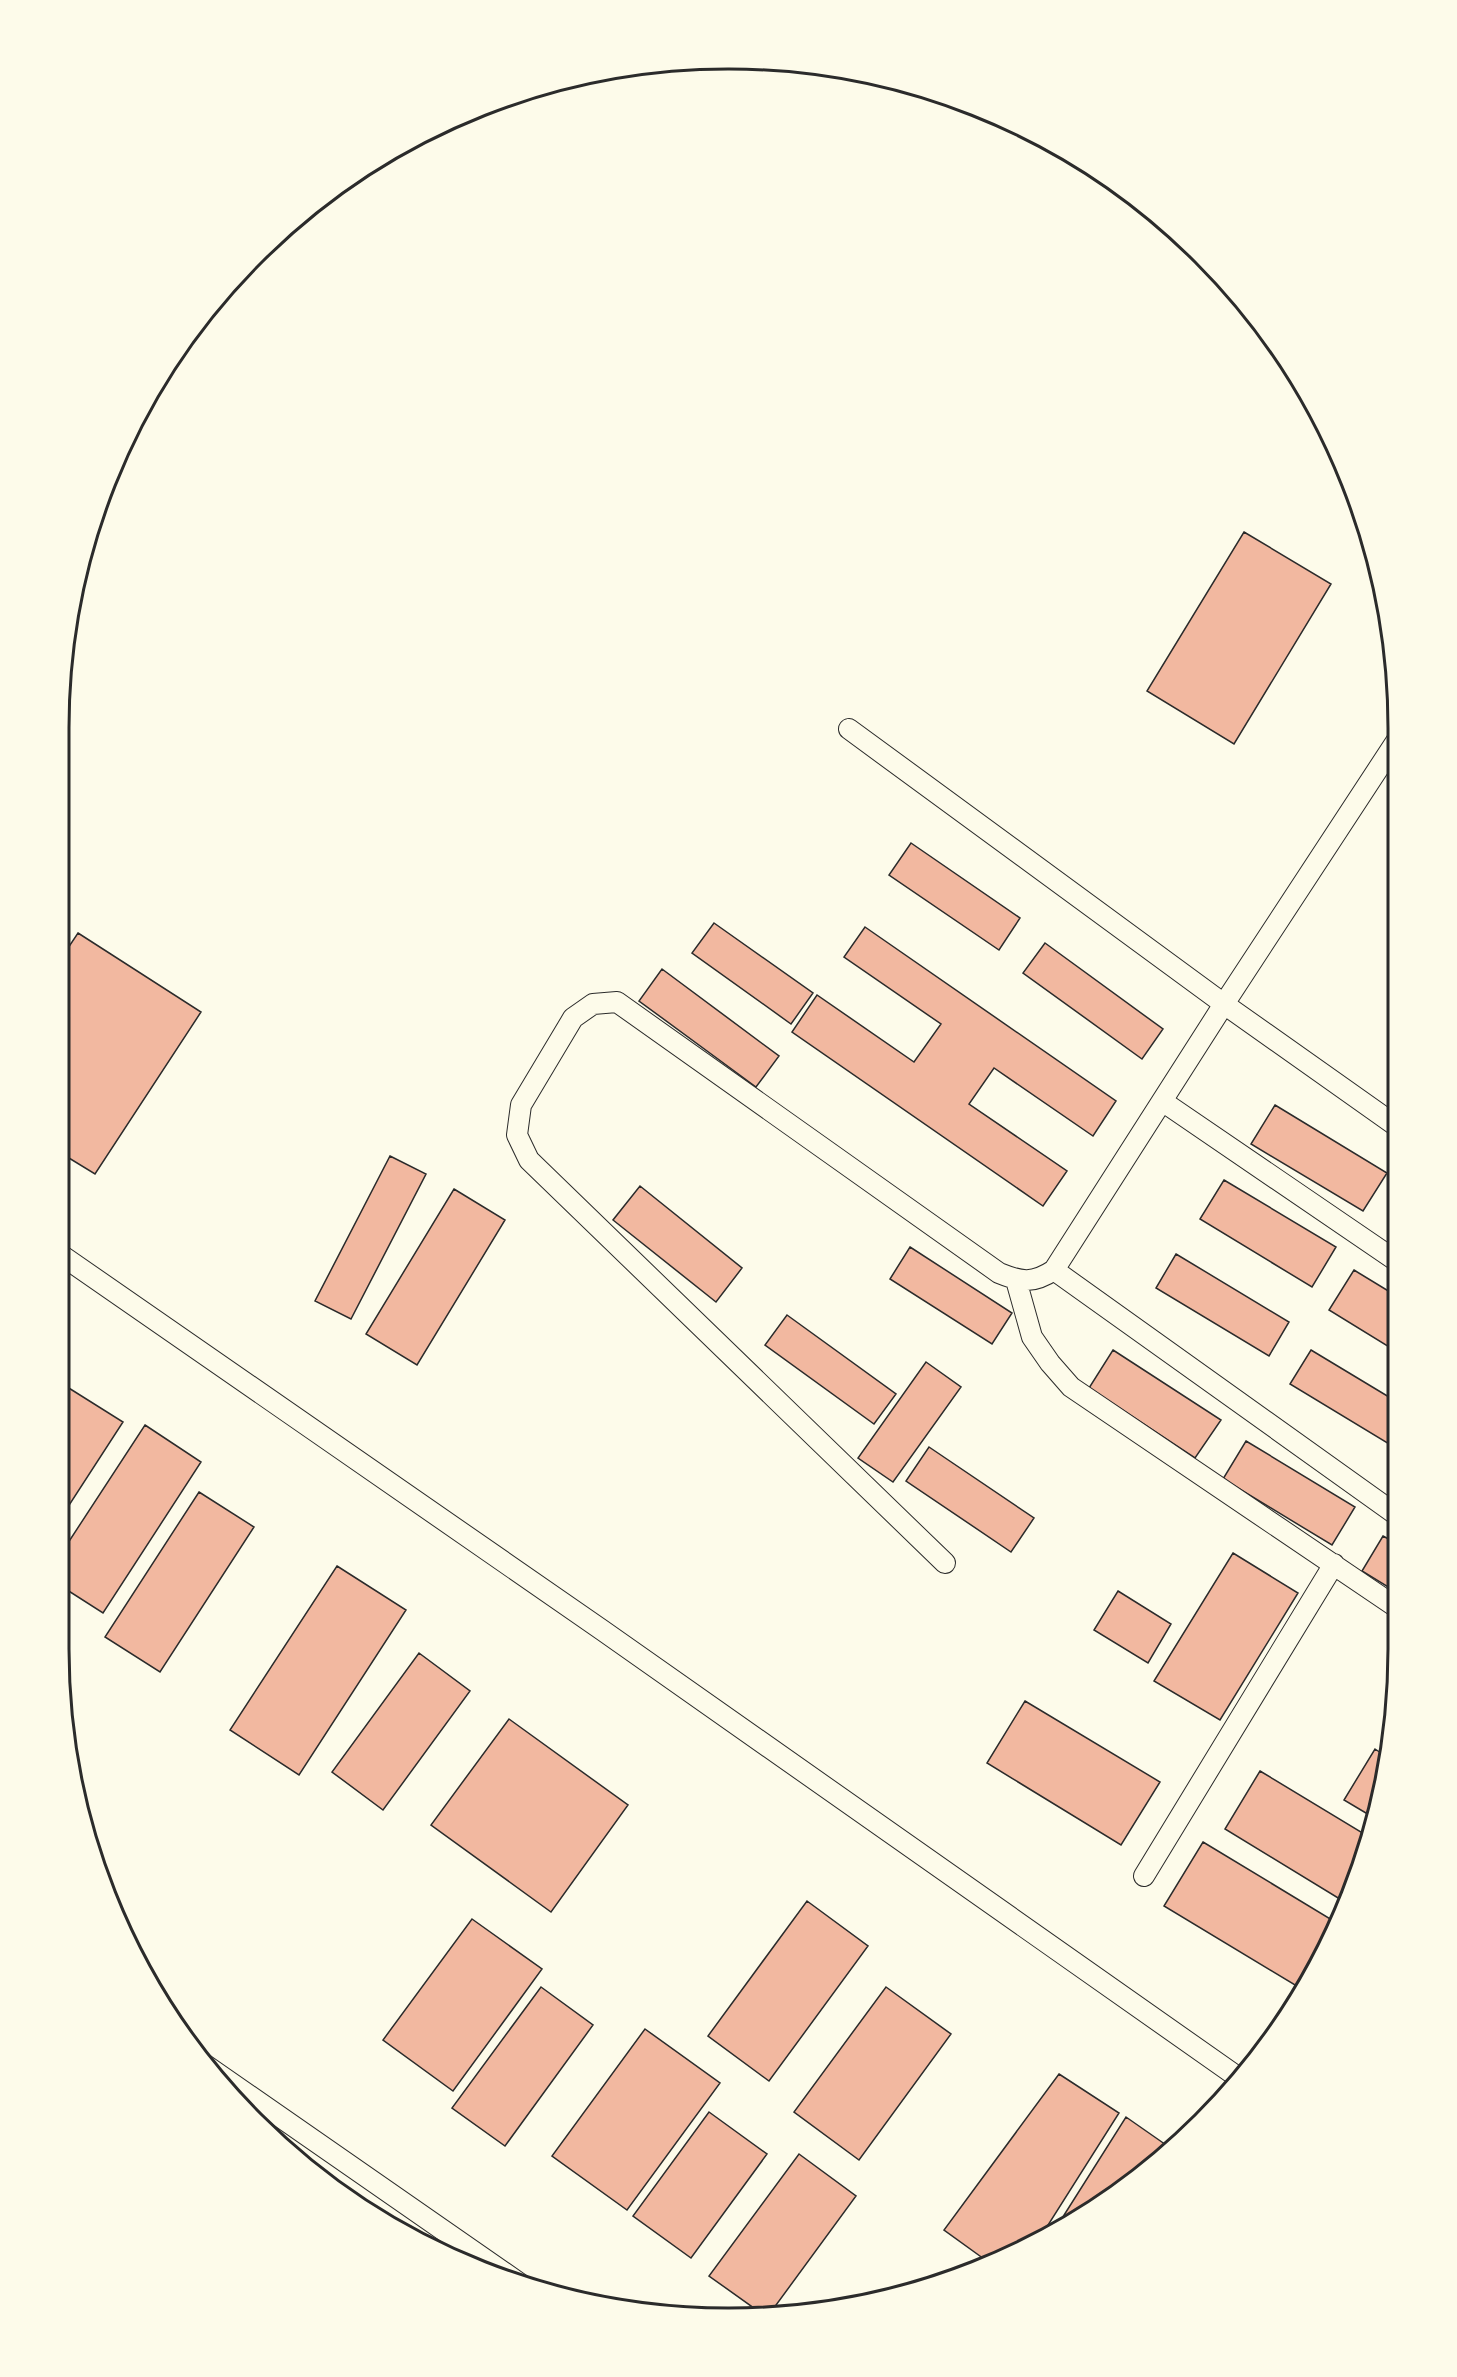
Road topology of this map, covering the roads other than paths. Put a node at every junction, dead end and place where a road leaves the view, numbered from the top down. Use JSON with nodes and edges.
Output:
{"nodes":[{"id":1,"x":849,"y":729,"type":"dead end"},
{"id":2,"x":1388,"y":754,"type":"edge"},
{"id":3,"x":1224,"y":1004,"type":"junction"},
{"id":4,"x":1162,"y":1101,"type":"junction"},
{"id":5,"x":1388,"y":1120,"type":"edge"},
{"id":6,"x":1388,"y":1255,"type":"edge"},
{"id":7,"x":69,"y":1260,"type":"edge"},
{"id":8,"x":1054,"y":1270,"type":"junction"},
{"id":9,"x":1016,"y":1280,"type":"junction"},
{"id":10,"x":1388,"y":1509,"type":"edge"},
{"id":11,"x":945,"y":1563,"type":"dead end"},
{"id":12,"x":1334,"y":1564,"type":"junction"},
{"id":13,"x":1388,"y":1602,"type":"edge"},
{"id":14,"x":1144,"y":1875,"type":"dead end"},
{"id":15,"x":1232,"y":2073,"type":"edge"},
{"id":16,"x":236,"y":2086,"type":"edge"},
{"id":17,"x":491,"y":2264,"type":"edge"}],
"edges":[{"from":1,"to":3,"type":"lane"},
{"from":2,"to":3,"type":"lane"},
{"from":3,"to":4,"type":"lane"},
{"from":3,"to":5,"type":"lane"},
{"from":4,"to":6,"type":"lane"},
{"from":4,"to":8,"type":"lane"},
{"from":7,"to":15,"type":"lane"},
{"from":8,"to":9,"type":"lane"},
{"from":8,"to":10,"type":"lane"},
{"from":9,"to":11,"type":"lane"},
{"from":9,"to":12,"type":"lane"},
{"from":12,"to":13,"type":"lane"},
{"from":12,"to":14,"type":"lane"},
{"from":16,"to":17,"type":"lane"}]}
